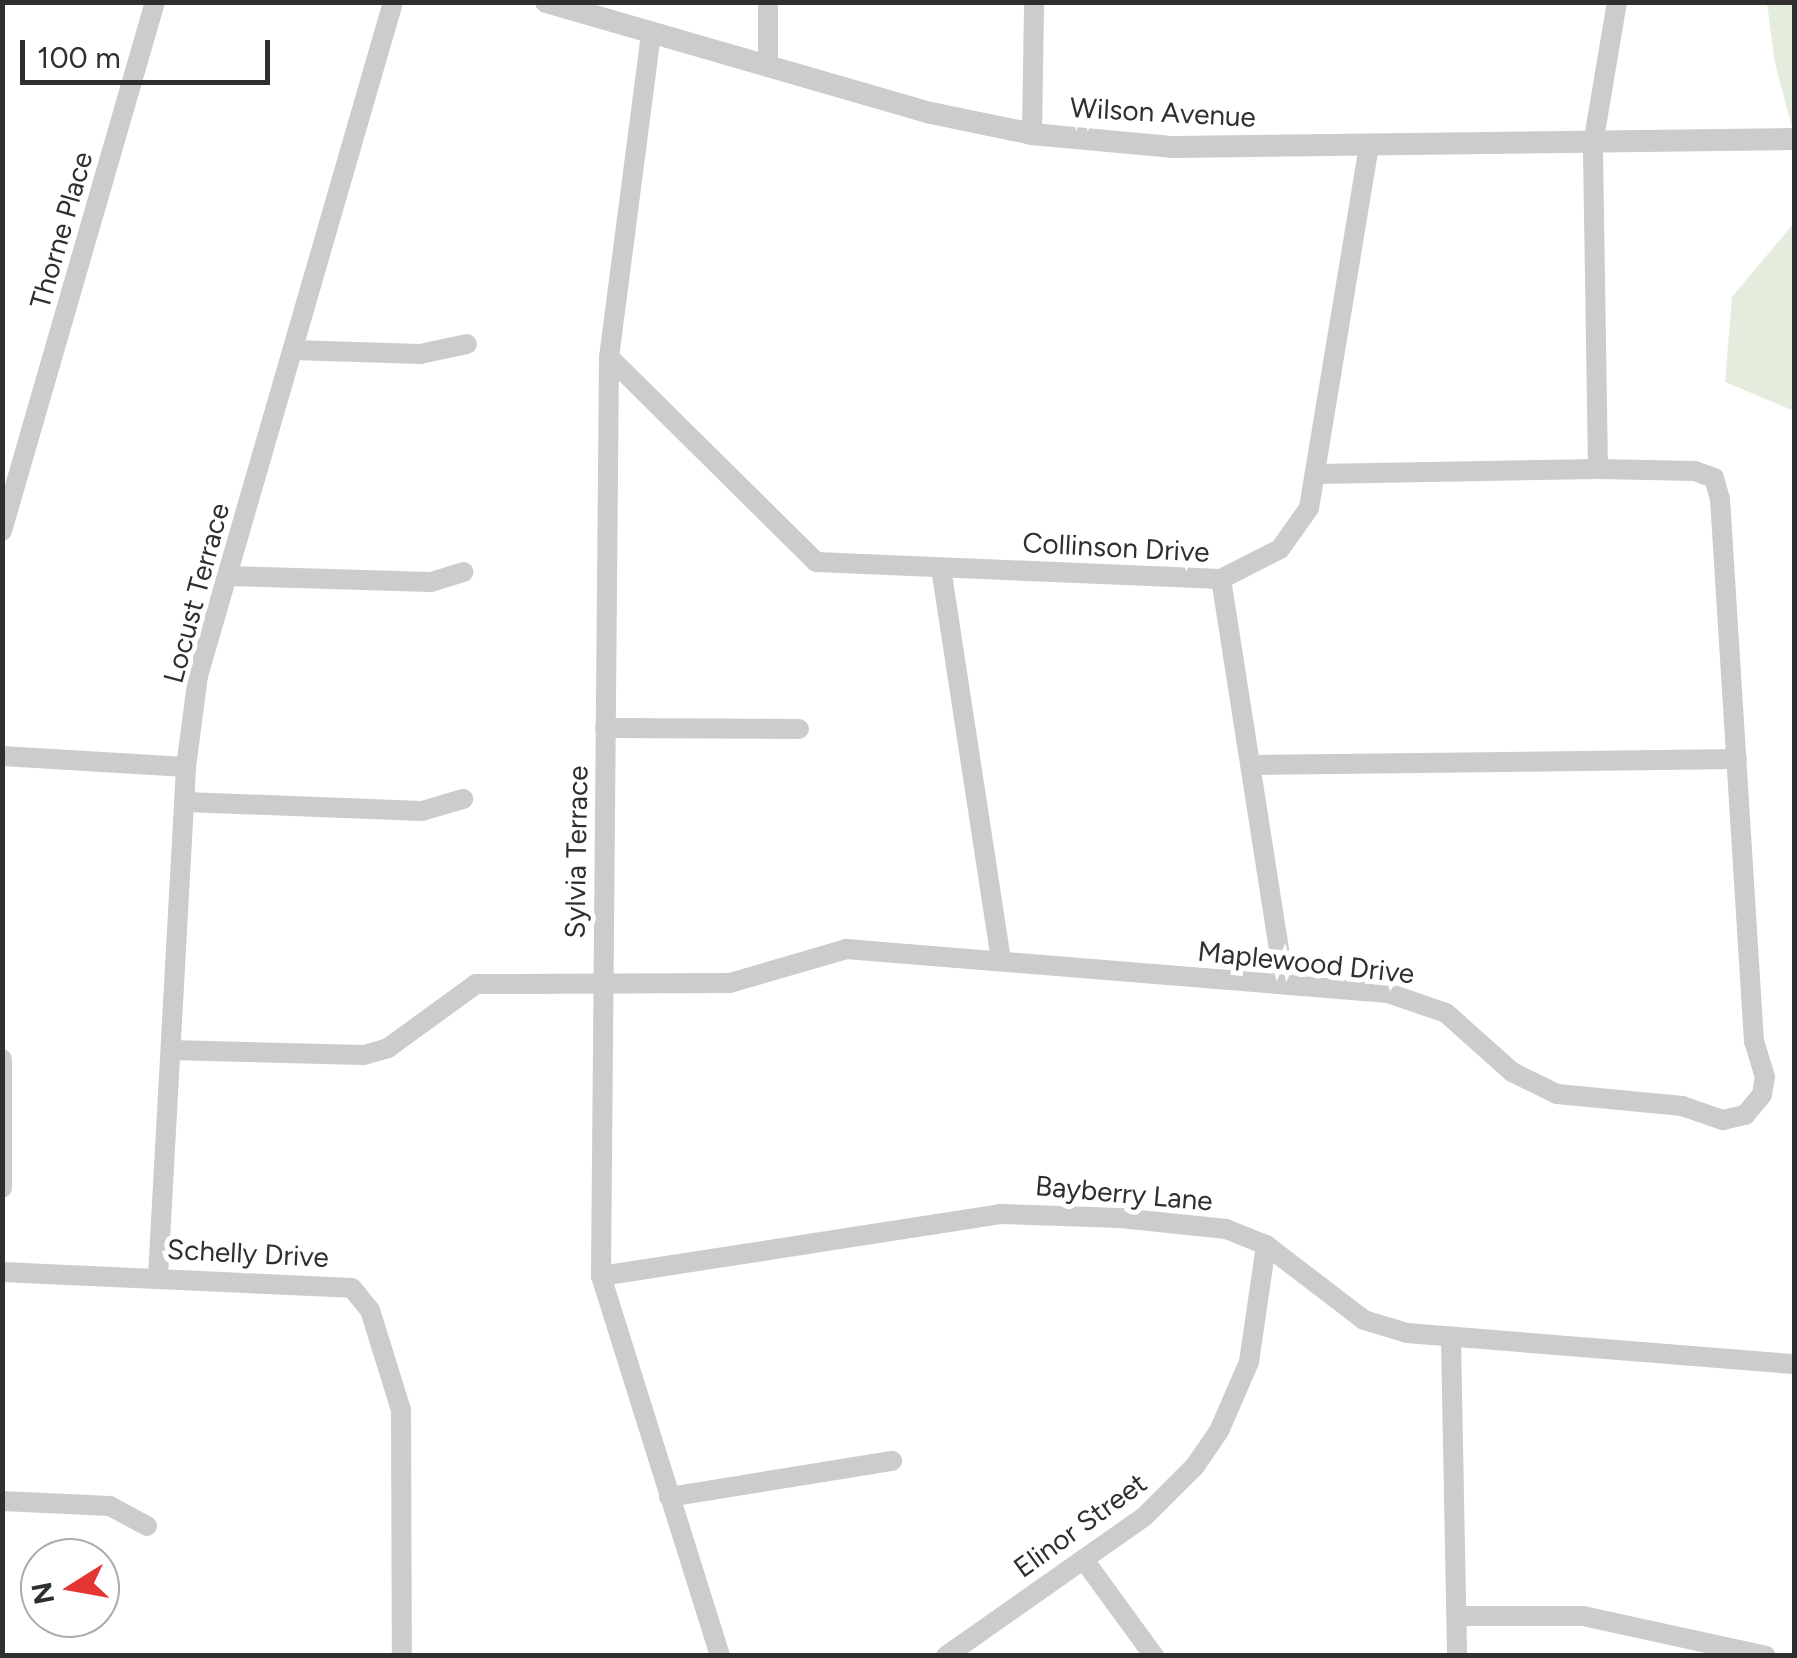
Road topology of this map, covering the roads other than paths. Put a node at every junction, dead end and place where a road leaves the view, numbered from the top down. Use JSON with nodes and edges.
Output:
{"nodes":[{"id":1,"x":155,"y":2,"type":"edge"},
{"id":2,"x":394,"y":2,"type":"edge"},
{"id":3,"x":546,"y":2,"type":"edge"},
{"id":4,"x":768,"y":2,"type":"edge"},
{"id":5,"x":1034,"y":2,"type":"edge"},
{"id":6,"x":1617,"y":2,"type":"edge"},
{"id":7,"x":650,"y":34,"type":"junction"},
{"id":8,"x":768,"y":67,"type":"junction"},
{"id":9,"x":1032,"y":134,"type":"junction"},
{"id":10,"x":1794,"y":140,"type":"edge"},
{"id":11,"x":1594,"y":144,"type":"junction"},
{"id":12,"x":1369,"y":147,"type":"junction"},
{"id":13,"x":467,"y":344,"type":"dead end"},
{"id":14,"x":293,"y":350,"type":"junction"},
{"id":15,"x":609,"y":356,"type":"junction"},
{"id":16,"x":1598,"y":469,"type":"junction"},
{"id":17,"x":1318,"y":474,"type":"junction"},
{"id":18,"x":2,"y":531,"type":"edge"},
{"id":19,"x":941,"y":568,"type":"junction"},
{"id":20,"x":464,"y":572,"type":"dead end"},
{"id":21,"x":228,"y":576,"type":"junction"},
{"id":22,"x":1221,"y":580,"type":"junction"},
{"id":23,"x":605,"y":728,"type":"junction"},
{"id":24,"x":799,"y":729,"type":"dead end"},
{"id":25,"x":2,"y":756,"type":"edge"},
{"id":26,"x":1737,"y":759,"type":"junction"},
{"id":27,"x":1253,"y":764,"type":"junction"},
{"id":28,"x":186,"y":768,"type":"junction"},
{"id":29,"x":463,"y":799,"type":"dead end"},
{"id":30,"x":187,"y":802,"type":"junction"},
{"id":31,"x":1002,"y":960,"type":"junction"},
{"id":32,"x":602,"y":983,"type":"junction"},
{"id":33,"x":1284,"y":983,"type":"junction"},
{"id":34,"x":172,"y":1050,"type":"junction"},
{"id":35,"x":2,"y":1059,"type":"edge"},
{"id":36,"x":2,"y":1188,"type":"edge"},
{"id":37,"x":1266,"y":1244,"type":"junction"},
{"id":38,"x":2,"y":1272,"type":"edge"},
{"id":39,"x":158,"y":1276,"type":"junction"},
{"id":40,"x":601,"y":1276,"type":"junction"},
{"id":41,"x":1450,"y":1340,"type":"junction"},
{"id":42,"x":1794,"y":1364,"type":"edge"},
{"id":43,"x":892,"y":1460,"type":"dead end"},
{"id":44,"x":669,"y":1497,"type":"junction"},
{"id":45,"x":2,"y":1501,"type":"edge"},
{"id":46,"x":147,"y":1526,"type":"dead end"},
{"id":47,"x":1084,"y":1560,"type":"junction"},
{"id":48,"x":1458,"y":1616,"type":"junction"},
{"id":49,"x":402,"y":1656,"type":"edge"},
{"id":50,"x":720,"y":1656,"type":"edge"},
{"id":51,"x":946,"y":1656,"type":"edge"},
{"id":52,"x":1154,"y":1656,"type":"edge"},
{"id":53,"x":1457,"y":1656,"type":"edge"},
{"id":54,"x":1766,"y":1656,"type":"edge"}],
"edges":[{"from":1,"to":18,"type":"street","name":"Thorne Place"},
{"from":2,"to":14,"type":"street","name":"Locust Terrace"},
{"from":3,"to":7,"type":"street","name":"Wilson Avenue"},
{"from":4,"to":8,"type":"street"},
{"from":5,"to":9,"type":"street"},
{"from":6,"to":11,"type":"street"},
{"from":7,"to":8,"type":"street","name":"Wilson Avenue"},
{"from":7,"to":15,"type":"street","name":"Sylvia Terrace"},
{"from":8,"to":9,"type":"street","name":"Wilson Avenue"},
{"from":9,"to":12,"type":"street","name":"Wilson Avenue"},
{"from":10,"to":11,"type":"street","name":"Wilson Avenue"},
{"from":11,"to":12,"type":"street","name":"Wilson Avenue"},
{"from":11,"to":16,"type":"street"},
{"from":12,"to":17,"type":"street","name":"Collinson Drive"},
{"from":13,"to":14,"type":"street"},
{"from":14,"to":21,"type":"street","name":"Locust Terrace"},
{"from":15,"to":19,"type":"street","name":"Collinson Drive"},
{"from":15,"to":23,"type":"street","name":"Sylvia Terrace"},
{"from":16,"to":17,"type":"street","name":"Maplewood Drive"},
{"from":16,"to":26,"type":"street","name":"Maplewood Drive"},
{"from":17,"to":22,"type":"street","name":"Collinson Drive"},
{"from":19,"to":22,"type":"street","name":"Collinson Drive"},
{"from":19,"to":31,"type":"street"},
{"from":20,"to":21,"type":"street"},
{"from":21,"to":28,"type":"street","name":"Locust Terrace"},
{"from":22,"to":27,"type":"street"},
{"from":23,"to":24,"type":"street"},
{"from":23,"to":32,"type":"street","name":"Sylvia Terrace"},
{"from":25,"to":28,"type":"street"},
{"from":26,"to":27,"type":"street"},
{"from":26,"to":33,"type":"street","name":"Maplewood Drive"},
{"from":27,"to":33,"type":"street"},
{"from":28,"to":30,"type":"street","name":"Locust Terrace"},
{"from":29,"to":30,"type":"street"},
{"from":30,"to":34,"type":"street","name":"Locust Terrace"},
{"from":31,"to":32,"type":"street","name":"Maplewood Drive"},
{"from":31,"to":33,"type":"street","name":"Maplewood Drive"},
{"from":32,"to":34,"type":"street","name":"Maplewood Drive"},
{"from":32,"to":40,"type":"street","name":"Sylvia Terrace"},
{"from":34,"to":39,"type":"street","name":"Locust Terrace"},
{"from":35,"to":36,"type":"street"},
{"from":37,"to":40,"type":"street","name":"Bayberry Lane"},
{"from":37,"to":41,"type":"street","name":"Bayberry Lane"},
{"from":37,"to":47,"type":"street","name":"Elinor Street"},
{"from":38,"to":39,"type":"street","name":"Schelly Drive"},
{"from":39,"to":49,"type":"street","name":"Schelly Drive"},
{"from":40,"to":44,"type":"street","name":"Sylvia Terrace"},
{"from":41,"to":42,"type":"street","name":"Bayberry Lane"},
{"from":41,"to":48,"type":"street"},
{"from":43,"to":44,"type":"street"},
{"from":44,"to":50,"type":"street","name":"Sylvia Terrace"},
{"from":45,"to":46,"type":"street"},
{"from":47,"to":51,"type":"street","name":"Elinor Street"},
{"from":47,"to":52,"type":"street"},
{"from":48,"to":53,"type":"street"},
{"from":48,"to":54,"type":"street"}]}
